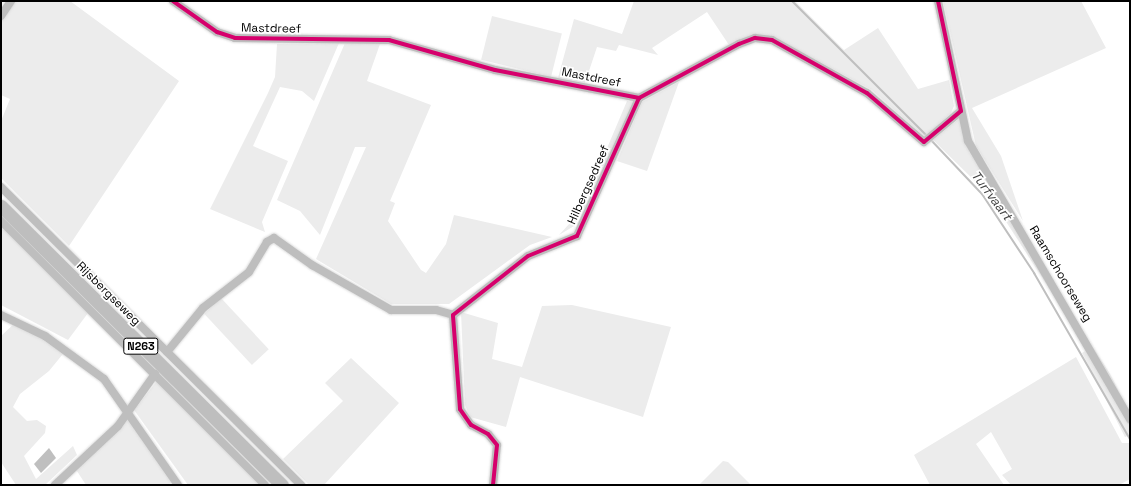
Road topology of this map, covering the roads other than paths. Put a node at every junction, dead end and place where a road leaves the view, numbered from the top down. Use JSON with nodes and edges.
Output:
{"nodes":[{"id":1,"x":11,"y":1,"type":"edge"},
{"id":2,"x":173,"y":1,"type":"edge"},
{"id":3,"x":938,"y":1,"type":"edge"},
{"id":4,"x":1,"y":16,"type":"edge"},
{"id":5,"x":639,"y":98,"type":"junction"},
{"id":6,"x":961,"y":111,"type":"junction"},
{"id":7,"x":1,"y":187,"type":"edge"},
{"id":8,"x":1,"y":206,"type":"edge"},
{"id":9,"x":1,"y":221,"type":"edge"},
{"id":10,"x":1,"y":315,"type":"edge"},
{"id":11,"x":453,"y":315,"type":"junction"},
{"id":12,"x":167,"y":352,"type":"junction"},
{"id":13,"x":155,"y":374,"type":"junction"},
{"id":14,"x":128,"y":410,"type":"junction"},
{"id":15,"x":1130,"y":419,"type":"edge"},
{"id":16,"x":55,"y":485,"type":"edge"},
{"id":17,"x":178,"y":485,"type":"edge"},
{"id":18,"x":265,"y":485,"type":"edge"},
{"id":19,"x":282,"y":485,"type":"edge"},
{"id":20,"x":301,"y":485,"type":"edge"},
{"id":21,"x":493,"y":485,"type":"edge"}],
"edges":[{"from":1,"to":4,"type":"street"},
{"from":2,"to":5,"type":"street","name":"Mastdreef"},
{"from":3,"to":6,"type":"street","name":"Raamschoorseweg"},
{"from":5,"to":6,"type":"street"},
{"from":5,"to":11,"type":"street","name":"Hilbergsedreef"},
{"from":6,"to":15,"type":"street","name":"Raamschoorseweg"},
{"from":7,"to":12,"type":"street","name":"Rijsbergseweg"},
{"from":8,"to":19,"type":"main road","name":"Rijsbergseweg","number":"N263"},
{"from":9,"to":13,"type":"street","name":"Rijsbergseweg"},
{"from":10,"to":14,"type":"street"},
{"from":11,"to":12,"type":"street"},
{"from":11,"to":21,"type":"street"},
{"from":12,"to":20,"type":"street","name":"Rijsbergseweg"},
{"from":13,"to":14,"type":"street"},
{"from":13,"to":18,"type":"street","name":"Rijsbergseweg"},
{"from":14,"to":16,"type":"street"},
{"from":14,"to":17,"type":"street"}]}
